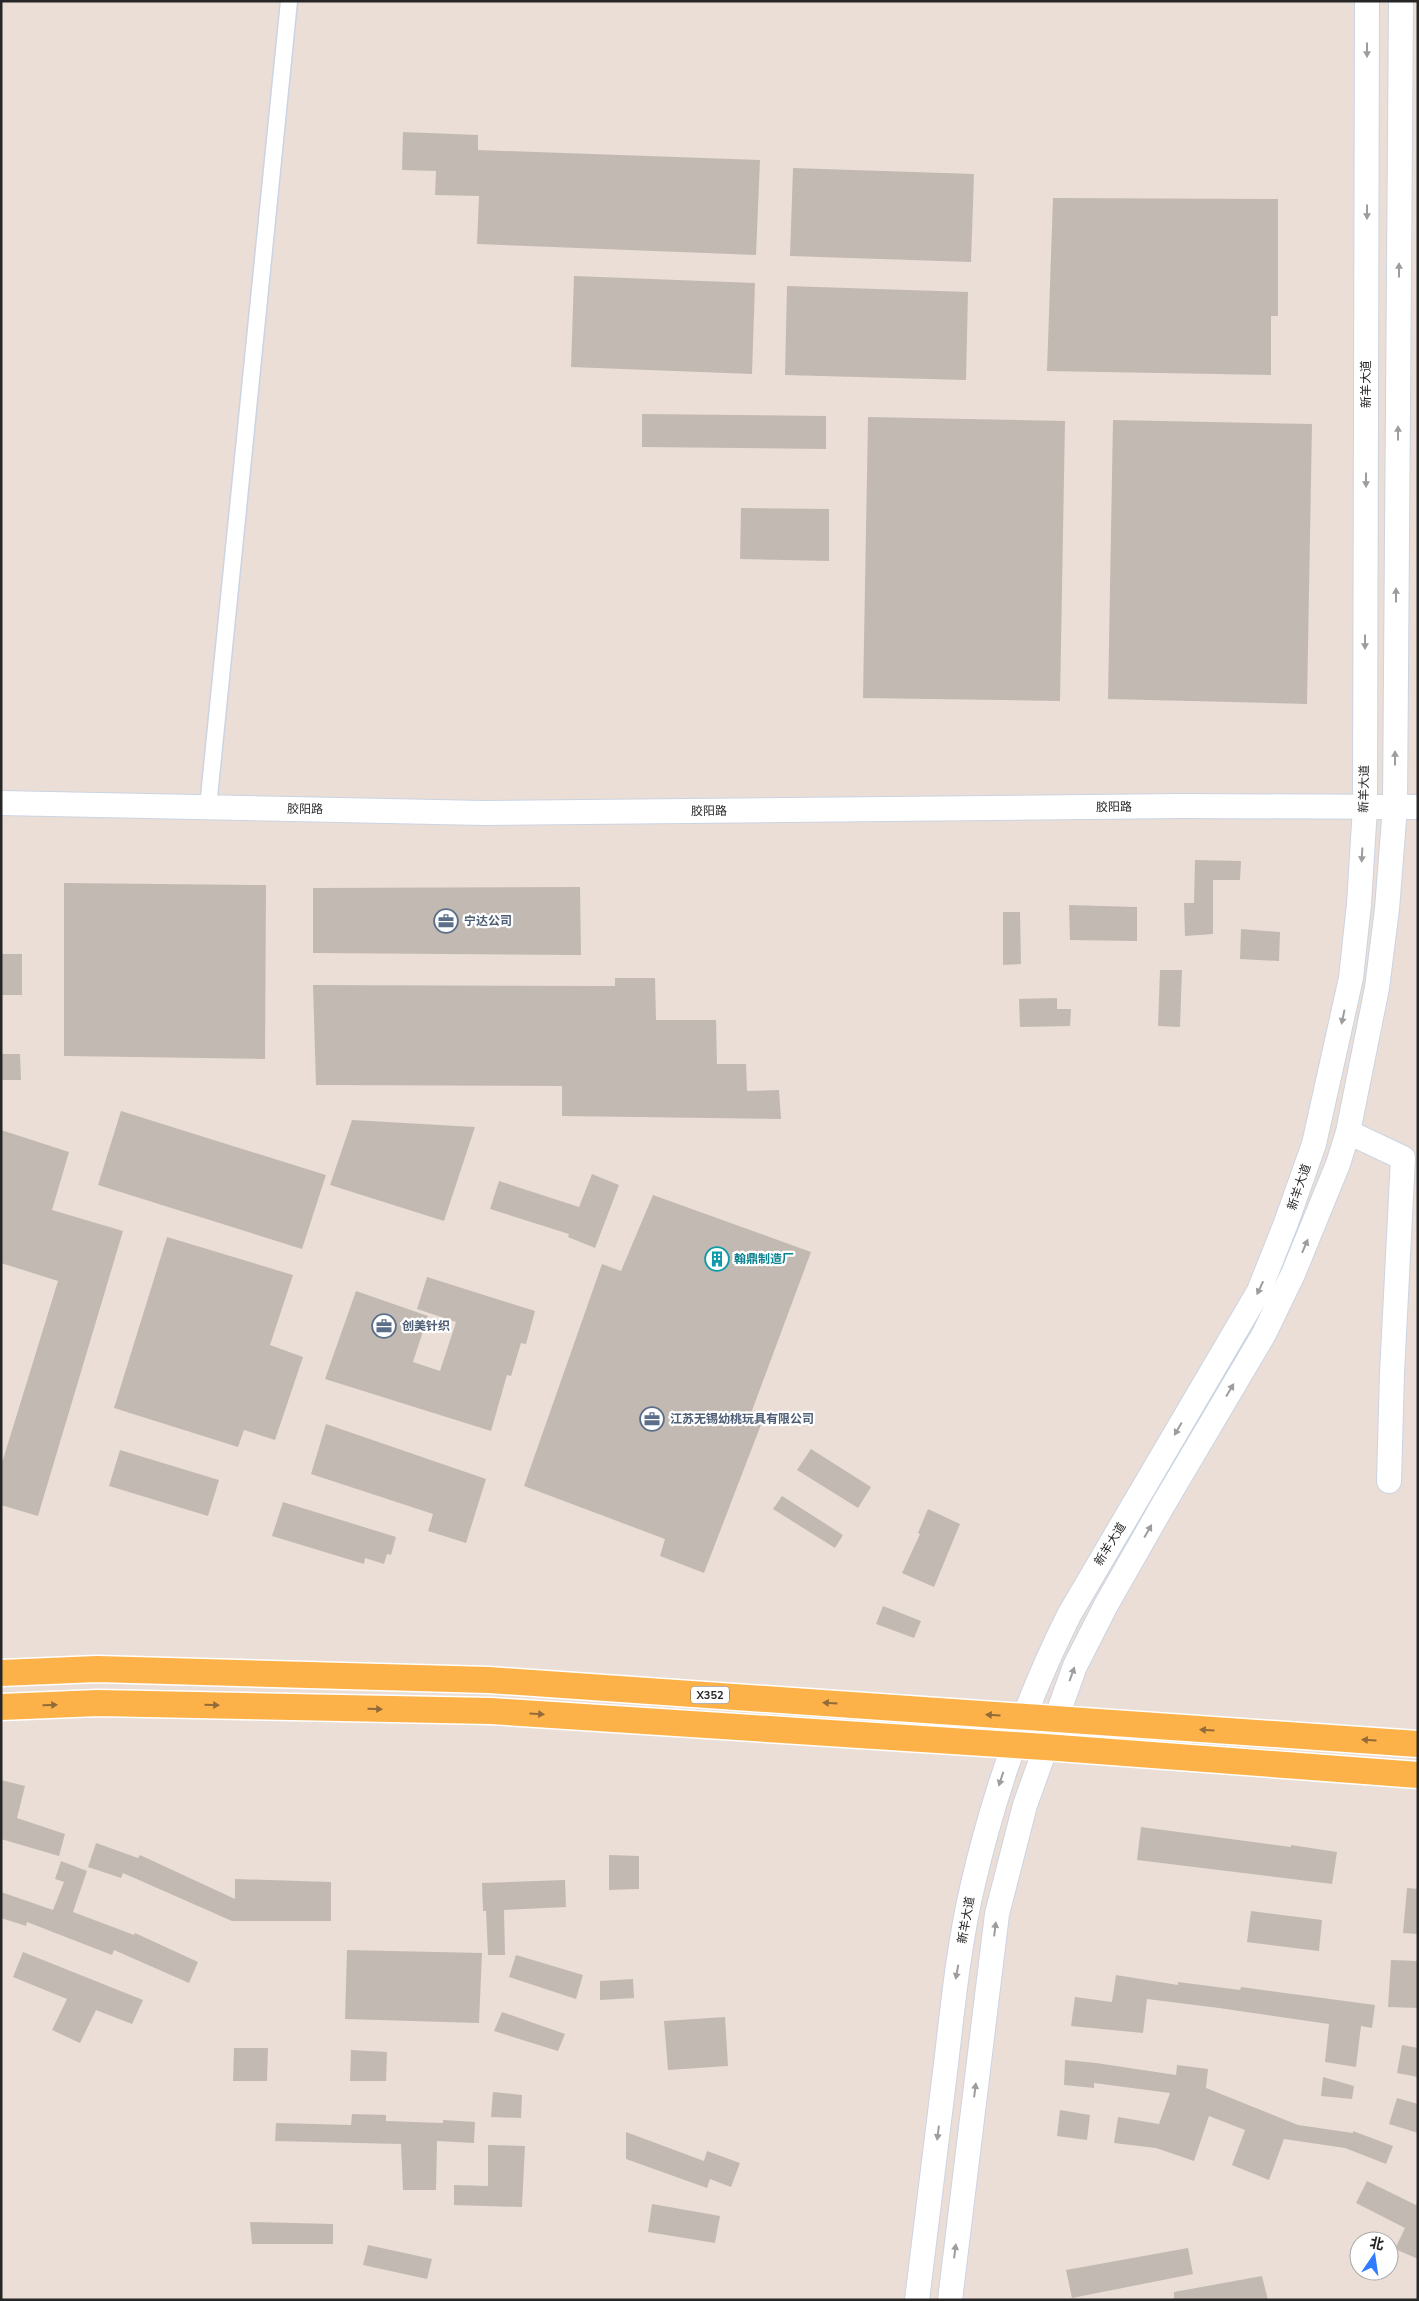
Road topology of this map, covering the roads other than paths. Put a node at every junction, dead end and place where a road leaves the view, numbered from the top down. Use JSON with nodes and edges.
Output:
{"nodes":[{"id":1,"x":289,"y":1,"type":"edge"},
{"id":2,"x":1367,"y":1,"type":"edge"},
{"id":3,"x":1401,"y":1,"type":"edge"},
{"id":4,"x":1,"y":803,"type":"edge"},
{"id":5,"x":1365,"y":807,"type":"junction"},
{"id":6,"x":1394,"y":807,"type":"junction"},
{"id":7,"x":1418,"y":807,"type":"edge"},
{"id":8,"x":208,"y":808,"type":"junction"},
{"id":9,"x":1348,"y":1132,"type":"junction"},
{"id":10,"x":1389,"y":1481,"type":"dead end"},
{"id":11,"x":1,"y":1673,"type":"edge"},
{"id":12,"x":1,"y":1707,"type":"edge"},
{"id":13,"x":1023,"y":1717,"type":"junction"},
{"id":14,"x":1055,"y":1720,"type":"junction"},
{"id":15,"x":1418,"y":1744,"type":"edge"},
{"id":16,"x":1012,"y":1745,"type":"junction"},
{"id":17,"x":1045,"y":1747,"type":"junction"},
{"id":18,"x":1418,"y":1775,"type":"edge"},
{"id":19,"x":917,"y":2300,"type":"edge"},
{"id":20,"x":950,"y":2300,"type":"edge"}],
"edges":[{"from":1,"to":8,"type":"street"},
{"from":2,"to":5,"type":"main road","name":"新羊大道","one_way":true},
{"from":6,"to":3,"type":"main road","name":"新羊大道","one_way":true},
{"from":4,"to":8,"type":"main road","name":"胶阳路"},
{"from":5,"to":6,"type":"main road","name":"胶阳路"},
{"from":5,"to":8,"type":"main road","name":"胶阳路"},
{"from":5,"to":13,"type":"main road","name":"新羊大道","one_way":true},
{"from":6,"to":7,"type":"main road","name":"胶阳路"},
{"from":6,"to":9,"type":"main road","name":"新羊大道"},
{"from":9,"to":10,"type":"main road"},
{"from":14,"to":9,"type":"main road","name":"新羊大道","one_way":true},
{"from":13,"to":11,"type":"main road","number":"X352","one_way":true},
{"from":12,"to":16,"type":"main road","one_way":true},
{"from":13,"to":14,"type":"main road","number":"X352"},
{"from":13,"to":16,"type":"main road","name":"新羊大道"},
{"from":15,"to":14,"type":"main road","number":"X352","one_way":true},
{"from":14,"to":17,"type":"main road","name":"新羊大道"},
{"from":16,"to":17,"type":"main road"},
{"from":16,"to":19,"type":"main road","name":"新羊大道","one_way":true},
{"from":17,"to":18,"type":"main road"},
{"from":20,"to":17,"type":"main road","name":"新羊大道","one_way":true}]}
